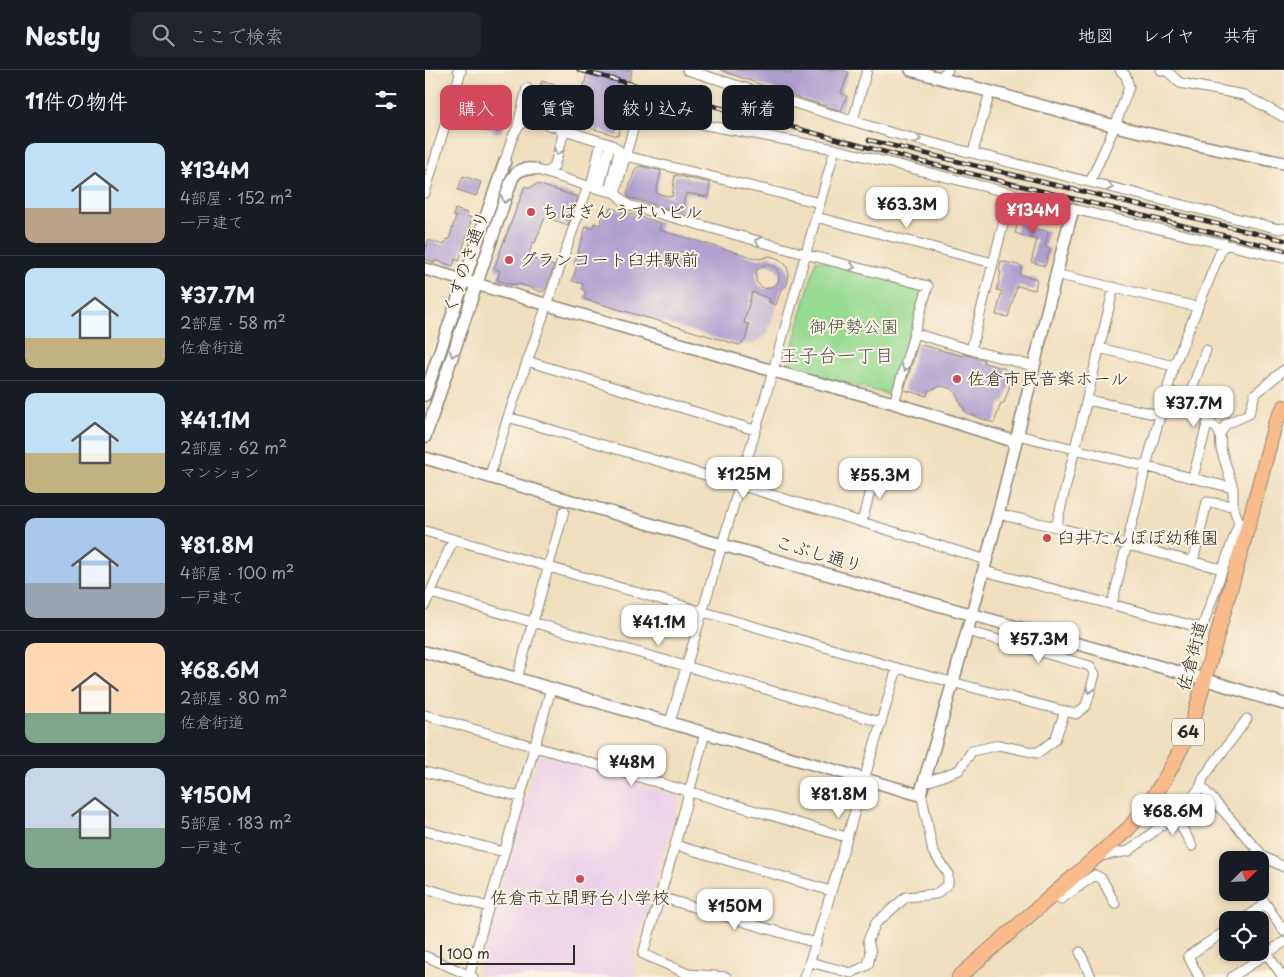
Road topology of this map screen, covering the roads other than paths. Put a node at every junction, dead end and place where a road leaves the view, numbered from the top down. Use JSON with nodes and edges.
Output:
{"nodes":[{"id":1,"x":458,"y":70,"type":"edge"},
{"id":2,"x":687,"y":70,"type":"edge"},
{"id":3,"x":867,"y":70,"type":"edge"},
{"id":4,"x":911,"y":70,"type":"edge"},
{"id":5,"x":949,"y":70,"type":"edge"},
{"id":6,"x":1120,"y":70,"type":"edge"},
{"id":7,"x":1161,"y":70,"type":"edge"},
{"id":8,"x":939,"y":78,"type":"junction"},
{"id":9,"x":990,"y":92,"type":"junction"},
{"id":10,"x":522,"y":109,"type":"edge"},
{"id":11,"x":1284,"y":117,"type":"edge"},
{"id":12,"x":853,"y":120,"type":"junction"},
{"id":13,"x":522,"y":123,"type":"edge"},
{"id":14,"x":518,"y":125,"type":"junction"},
{"id":15,"x":1115,"y":126,"type":"junction"},
{"id":16,"x":560,"y":130,"type":"edge"},
{"id":17,"x":564,"y":130,"type":"edge"},
{"id":18,"x":630,"y":141,"type":"junction"},
{"id":19,"x":614,"y":148,"type":"junction"},
{"id":20,"x":835,"y":150,"type":"junction"},
{"id":21,"x":973,"y":152,"type":"junction"},
{"id":22,"x":505,"y":161,"type":"joint"},
{"id":23,"x":1284,"y":163,"type":"edge"},
{"id":24,"x":534,"y":169,"type":"joint"},
{"id":25,"x":545,"y":172,"type":"junction"},
{"id":26,"x":1089,"y":182,"type":"junction"},
{"id":27,"x":592,"y":187,"type":"junction"},
{"id":28,"x":612,"y":192,"type":"junction"},
{"id":29,"x":425,"y":193,"type":"edge"},
{"id":30,"x":1011,"y":193,"type":"junction"},
{"id":31,"x":820,"y":203,"type":"junction"},
{"id":32,"x":1073,"y":210,"type":"junction"},
{"id":33,"x":816,"y":217,"type":"junction"},
{"id":34,"x":1284,"y":228,"type":"edge"},
{"id":35,"x":1224,"y":244,"type":"junction"},
{"id":36,"x":805,"y":254,"type":"junction"},
{"id":37,"x":1284,"y":258,"type":"edge"},
{"id":38,"x":993,"y":263,"type":"junction"},
{"id":39,"x":425,"y":269,"type":"edge"},
{"id":40,"x":1055,"y":274,"type":"junction"},
{"id":41,"x":463,"y":280,"type":"junction"},
{"id":42,"x":477,"y":284,"type":"junction"},
{"id":43,"x":1114,"y":287,"type":"junction"},
{"id":44,"x":547,"y":304,"type":"junction"},
{"id":45,"x":1198,"y":307,"type":"junction"},
{"id":46,"x":914,"y":333,"type":"junction"},
{"id":47,"x":1099,"y":348,"type":"junction"},
{"id":48,"x":971,"y":350,"type":"junction"},
{"id":49,"x":1206,"y":350,"type":"dead end"},
{"id":50,"x":527,"y":361,"type":"junction"},
{"id":51,"x":1033,"y":366,"type":"junction"},
{"id":52,"x":1174,"y":366,"type":"junction"},
{"id":53,"x":1284,"y":370,"type":"edge"},
{"id":54,"x":773,"y":371,"type":"junction"},
{"id":55,"x":1167,"y":391,"type":"junction"},
{"id":56,"x":425,"y":395,"type":"edge"},
{"id":57,"x":1189,"y":397,"type":"junction"},
{"id":58,"x":1087,"y":400,"type":"junction"},
{"id":59,"x":895,"y":403,"type":"junction"},
{"id":60,"x":1284,"y":407,"type":"edge"},
{"id":61,"x":1160,"y":415,"type":"junction"},
{"id":62,"x":508,"y":417,"type":"junction"},
{"id":63,"x":1208,"y":421,"type":"junction"},
{"id":64,"x":755,"y":430,"type":"junction"},
{"id":65,"x":1219,"y":434,"type":"junction"},
{"id":66,"x":425,"y":437,"type":"edge"},
{"id":67,"x":1017,"y":439,"type":"junction"},
{"id":68,"x":1075,"y":448,"type":"junction"},
{"id":69,"x":425,"y":458,"type":"edge"},
{"id":70,"x":1146,"y":466,"type":"junction"},
{"id":71,"x":875,"y":472,"type":"dead end"},
{"id":72,"x":1193,"y":477,"type":"junction"},
{"id":73,"x":489,"y":478,"type":"junction"},
{"id":74,"x":739,"y":485,"type":"junction"},
{"id":75,"x":1233,"y":488,"type":"junction"},
{"id":76,"x":1233,"y":506,"type":"junction"},
{"id":77,"x":564,"y":512,"type":"dead end"},
{"id":78,"x":998,"y":514,"type":"junction"},
{"id":79,"x":862,"y":522,"type":"junction"},
{"id":80,"x":1056,"y":527,"type":"junction"},
{"id":81,"x":425,"y":531,"type":"edge"},
{"id":82,"x":453,"y":540,"type":"junction"},
{"id":83,"x":722,"y":545,"type":"junction"},
{"id":84,"x":1127,"y":545,"type":"junction"},
{"id":85,"x":1193,"y":562,"type":"junction"},
{"id":86,"x":985,"y":566,"type":"junction"},
{"id":87,"x":548,"y":567,"type":"junction"},
{"id":88,"x":1222,"y":569,"type":"junction"},
{"id":89,"x":431,"y":593,"type":"junction"},
{"id":90,"x":1111,"y":604,"type":"junction"},
{"id":91,"x":425,"y":605,"type":"edge"},
{"id":92,"x":701,"y":612,"type":"junction"},
{"id":93,"x":972,"y":616,"type":"junction"},
{"id":94,"x":532,"y":622,"type":"junction"},
{"id":95,"x":967,"y":631,"type":"junction"},
{"id":96,"x":425,"y":652,"type":"edge"},
{"id":97,"x":686,"y":667,"type":"junction"},
{"id":98,"x":897,"y":668,"type":"junction"},
{"id":99,"x":517,"y":679,"type":"junction"},
{"id":100,"x":1204,"y":679,"type":"junction"},
{"id":101,"x":953,"y":683,"type":"junction"},
{"id":102,"x":551,"y":689,"type":"junction"},
{"id":103,"x":1284,"y":704,"type":"edge"},
{"id":104,"x":1065,"y":712,"type":"junction"},
{"id":105,"x":425,"y":715,"type":"edge"},
{"id":106,"x":1247,"y":719,"type":"dead end"},
{"id":107,"x":670,"y":722,"type":"junction"},
{"id":108,"x":880,"y":722,"type":"junction"},
{"id":109,"x":705,"y":733,"type":"junction"},
{"id":110,"x":535,"y":747,"type":"junction"},
{"id":111,"x":425,"y":772,"type":"edge"},
{"id":112,"x":864,"y":778,"type":"junction"},
{"id":113,"x":1201,"y":786,"type":"junction"},
{"id":114,"x":922,"y":788,"type":"junction"},
{"id":115,"x":690,"y":792,"type":"junction"},
{"id":116,"x":520,"y":797,"type":"junction"},
{"id":117,"x":1175,"y":815,"type":"junction"},
{"id":118,"x":425,"y":831,"type":"edge"},
{"id":119,"x":846,"y":837,"type":"junction"},
{"id":120,"x":675,"y":845,"type":"junction"},
{"id":121,"x":1192,"y":846,"type":"dead end"},
{"id":122,"x":1254,"y":851,"type":"edge"},
{"id":123,"x":504,"y":852,"type":"junction"},
{"id":124,"x":1097,"y":857,"type":"junction"},
{"id":125,"x":1269,"y":863,"type":"edge"},
{"id":126,"x":1284,"y":867,"type":"edge"},
{"id":127,"x":425,"y":888,"type":"edge"},
{"id":128,"x":831,"y":891,"type":"junction"},
{"id":129,"x":1054,"y":893,"type":"junction"},
{"id":130,"x":660,"y":897,"type":"junction"},
{"id":131,"x":1264,"y":901,"type":"edge"},
{"id":132,"x":1115,"y":904,"type":"dead end"},
{"id":133,"x":1266,"y":904,"type":"junction"},
{"id":134,"x":488,"y":907,"type":"junction"},
{"id":135,"x":1256,"y":911,"type":"edge"},
{"id":136,"x":1284,"y":931,"type":"edge"},
{"id":137,"x":1219,"y":935,"type":"edge"},
{"id":138,"x":817,"y":942,"type":"junction"},
{"id":139,"x":1284,"y":942,"type":"edge"},
{"id":140,"x":1080,"y":952,"type":"dead end"},
{"id":141,"x":1269,"y":953,"type":"edge"},
{"id":142,"x":425,"y":956,"type":"edge"},
{"id":143,"x":1269,"y":957,"type":"edge"},
{"id":144,"x":1256,"y":961,"type":"edge"},
{"id":145,"x":810,"y":962,"type":"junction"},
{"id":146,"x":471,"y":976,"type":"edge"},
{"id":147,"x":708,"y":976,"type":"edge"},
{"id":148,"x":726,"y":977,"type":"edge"},
{"id":149,"x":804,"y":977,"type":"edge"},
{"id":150,"x":959,"y":977,"type":"edge"},
{"id":151,"x":1091,"y":977,"type":"edge"},
{"id":152,"x":1199,"y":977,"type":"edge"},
{"id":153,"x":1232,"y":977,"type":"edge"},
{"id":154,"x":1283,"y":977,"type":"edge"}],
"edges":[{"from":1,"to":29,"type":"street"},
{"from":2,"to":12,"type":"street"},
{"from":3,"to":12,"type":"street"},
{"from":4,"to":8,"type":"street"},
{"from":5,"to":8,"type":"street"},
{"from":6,"to":15,"type":"street"},
{"from":7,"to":11,"type":"street"},
{"from":8,"to":9,"type":"street"},
{"from":9,"to":15,"type":"street"},
{"from":9,"to":21,"type":"street"},
{"from":10,"to":14,"type":"street"},
{"from":12,"to":21,"type":"street","one_way":true},
{"from":13,"to":14,"type":"street"},
{"from":14,"to":22,"type":"street"},
{"from":15,"to":23,"type":"street"},
{"from":15,"to":26,"type":"street"},
{"from":16,"to":25,"type":"street","one_way":true},
{"from":17,"to":19,"type":"street"},
{"from":18,"to":19,"type":"street"},
{"from":18,"to":19,"type":"street"},
{"from":18,"to":20,"type":"street"},
{"from":19,"to":27,"type":"street"},
{"from":19,"to":28,"type":"street"},
{"from":19,"to":31,"type":"street"},
{"from":20,"to":30,"type":"street"},
{"from":20,"to":31,"type":"street"},
{"from":21,"to":26,"type":"street"},
{"from":22,"to":41,"type":"street","name":"くすのき通り"},
{"from":24,"to":25,"type":"street"},
{"from":24,"to":42,"type":"street","name":"くすのき通り","one_way":true},
{"from":25,"to":27,"type":"street"},
{"from":26,"to":34,"type":"street","one_way":true},
{"from":27,"to":28,"type":"street"},
{"from":27,"to":44,"type":"street"},
{"from":36,"to":28,"type":"street","one_way":true},
{"from":30,"to":32,"type":"street"},
{"from":30,"to":38,"type":"street"},
{"from":31,"to":33,"type":"street"},
{"from":32,"to":35,"type":"street"},
{"from":32,"to":40,"type":"street"},
{"from":33,"to":36,"type":"street"},
{"from":33,"to":38,"type":"street"},
{"from":35,"to":37,"type":"street"},
{"from":35,"to":45,"type":"street"},
{"from":36,"to":46,"type":"street","one_way":true},
{"from":36,"to":54,"type":"street"},
{"from":38,"to":48,"type":"street"},
{"from":39,"to":41,"type":"street"},
{"from":40,"to":43,"type":"street"},
{"from":40,"to":51,"type":"street"},
{"from":41,"to":42,"type":"street"},
{"from":41,"to":56,"type":"street","name":"くすのき通り"},
{"from":42,"to":44,"type":"street"},
{"from":42,"to":66,"type":"street","name":"くすのき通り","one_way":true},
{"from":43,"to":45,"type":"street"},
{"from":43,"to":47,"type":"street"},
{"from":44,"to":50,"type":"street"},
{"from":44,"to":54,"type":"street"},
{"from":45,"to":52,"type":"street"},
{"from":46,"to":48,"type":"street"},
{"from":46,"to":59,"type":"street","one_way":true},
{"from":47,"to":52,"type":"street"},
{"from":47,"to":58,"type":"street"},
{"from":48,"to":51,"type":"street"},
{"from":49,"to":57,"type":"street"},
{"from":50,"to":62,"type":"street"},
{"from":50,"to":64,"type":"street"},
{"from":51,"to":67,"type":"street"},
{"from":52,"to":55,"type":"street"},
{"from":53,"to":65,"type":"street"},
{"from":54,"to":59,"type":"street"},
{"from":54,"to":64,"type":"street"},
{"from":55,"to":57,"type":"street"},
{"from":55,"to":61,"type":"street"},
{"from":57,"to":63,"type":"street"},
{"from":58,"to":61,"type":"street"},
{"from":58,"to":68,"type":"street"},
{"from":59,"to":67,"type":"street"},
{"from":60,"to":100,"type":"main road","name":"佐倉街道","number":"64"},
{"from":61,"to":70,"type":"street"},
{"from":62,"to":73,"type":"street"},
{"from":62,"to":74,"type":"street"},
{"from":63,"to":65,"type":"street"},
{"from":63,"to":72,"type":"street"},
{"from":64,"to":74,"type":"street"},
{"from":65,"to":75,"type":"street"},
{"from":67,"to":68,"type":"street"},
{"from":67,"to":78,"type":"street"},
{"from":68,"to":70,"type":"street"},
{"from":68,"to":80,"type":"street"},
{"from":69,"to":73,"type":"street","name":"こぶし通り"},
{"from":70,"to":72,"type":"street"},
{"from":70,"to":84,"type":"street"},
{"from":71,"to":79,"type":"street"},
{"from":72,"to":75,"type":"street"},
{"from":73,"to":83,"type":"street","name":"こぶし通り"},
{"from":74,"to":79,"type":"street"},
{"from":74,"to":83,"type":"street"},
{"from":75,"to":76,"type":"street"},
{"from":76,"to":85,"type":"street"},
{"from":76,"to":88,"type":"street"},
{"from":77,"to":87,"type":"street"},
{"from":78,"to":80,"type":"street"},
{"from":78,"to":86,"type":"street"},
{"from":79,"to":86,"type":"street"},
{"from":80,"to":84,"type":"street"},
{"from":81,"to":82,"type":"street"},
{"from":82,"to":87,"type":"street"},
{"from":82,"to":89,"type":"street"},
{"from":83,"to":92,"type":"street"},
{"from":83,"to":93,"type":"street","name":"こぶし通り"},
{"from":84,"to":85,"type":"street"},
{"from":84,"to":90,"type":"street"},
{"from":85,"to":88,"type":"street"},
{"from":86,"to":90,"type":"street"},
{"from":86,"to":93,"type":"street"},
{"from":87,"to":92,"type":"street"},
{"from":87,"to":94,"type":"street"},
{"from":88,"to":90,"type":"street"},
{"from":89,"to":91,"type":"street"},
{"from":89,"to":94,"type":"street"},
{"from":92,"to":97,"type":"street"},
{"from":92,"to":98,"type":"street"},
{"from":93,"to":95,"type":"street"},
{"from":93,"to":100,"type":"street","name":"こぶし通り"},
{"from":94,"to":97,"type":"street"},
{"from":94,"to":99,"type":"street"},
{"from":95,"to":101,"type":"street"},
{"from":95,"to":104,"type":"street","one_way":true},
{"from":96,"to":99,"type":"street"},
{"from":97,"to":107,"type":"street"},
{"from":97,"to":108,"type":"street"},
{"from":98,"to":101,"type":"street"},
{"from":98,"to":108,"type":"street"},
{"from":99,"to":102,"type":"street"},
{"from":100,"to":103,"type":"street","name":"こぶし通り"},
{"from":100,"to":124,"type":"main road","name":"佐倉街道","number":"64"},
{"from":101,"to":104,"type":"street"},
{"from":101,"to":114,"type":"street"},
{"from":102,"to":107,"type":"street"},
{"from":102,"to":110,"type":"street"},
{"from":104,"to":114,"type":"street"},
{"from":105,"to":110,"type":"street"},
{"from":106,"to":113,"type":"street"},
{"from":107,"to":109,"type":"street"},
{"from":108,"to":112,"type":"street"},
{"from":109,"to":112,"type":"street"},
{"from":109,"to":115,"type":"street"},
{"from":110,"to":115,"type":"street"},
{"from":110,"to":116,"type":"street"},
{"from":111,"to":116,"type":"street"},
{"from":112,"to":114,"type":"street"},
{"from":112,"to":119,"type":"street"},
{"from":113,"to":117,"type":"street"},
{"from":113,"to":122,"type":"street"},
{"from":114,"to":145,"type":"street"},
{"from":115,"to":119,"type":"street"},
{"from":115,"to":120,"type":"street"},
{"from":116,"to":123,"type":"street"},
{"from":117,"to":121,"type":"street"},
{"from":117,"to":124,"type":"street"},
{"from":118,"to":123,"type":"street"},
{"from":119,"to":128,"type":"street"},
{"from":120,"to":128,"type":"street"},
{"from":120,"to":130,"type":"street"},
{"from":123,"to":134,"type":"street"},
{"from":124,"to":129,"type":"main road","name":"佐倉街道","number":"64"},
{"from":125,"to":126,"type":"street"},
{"from":127,"to":134,"type":"street"},
{"from":128,"to":138,"type":"street"},
{"from":129,"to":132,"type":"street"},
{"from":129,"to":150,"type":"main road","name":"佐倉街道","number":"64"},
{"from":130,"to":138,"type":"street"},
{"from":130,"to":147,"type":"street"},
{"from":131,"to":133,"type":"street"},
{"from":133,"to":135,"type":"street"},
{"from":133,"to":136,"type":"street"},
{"from":134,"to":146,"type":"street"},
{"from":137,"to":152,"type":"street"},
{"from":138,"to":145,"type":"street"},
{"from":139,"to":141,"type":"street"},
{"from":140,"to":151,"type":"street"},
{"from":142,"to":146,"type":"street"},
{"from":143,"to":154,"type":"street"},
{"from":144,"to":153,"type":"street"},
{"from":145,"to":149,"type":"street"},
{"from":147,"to":148,"type":"street"}]}
